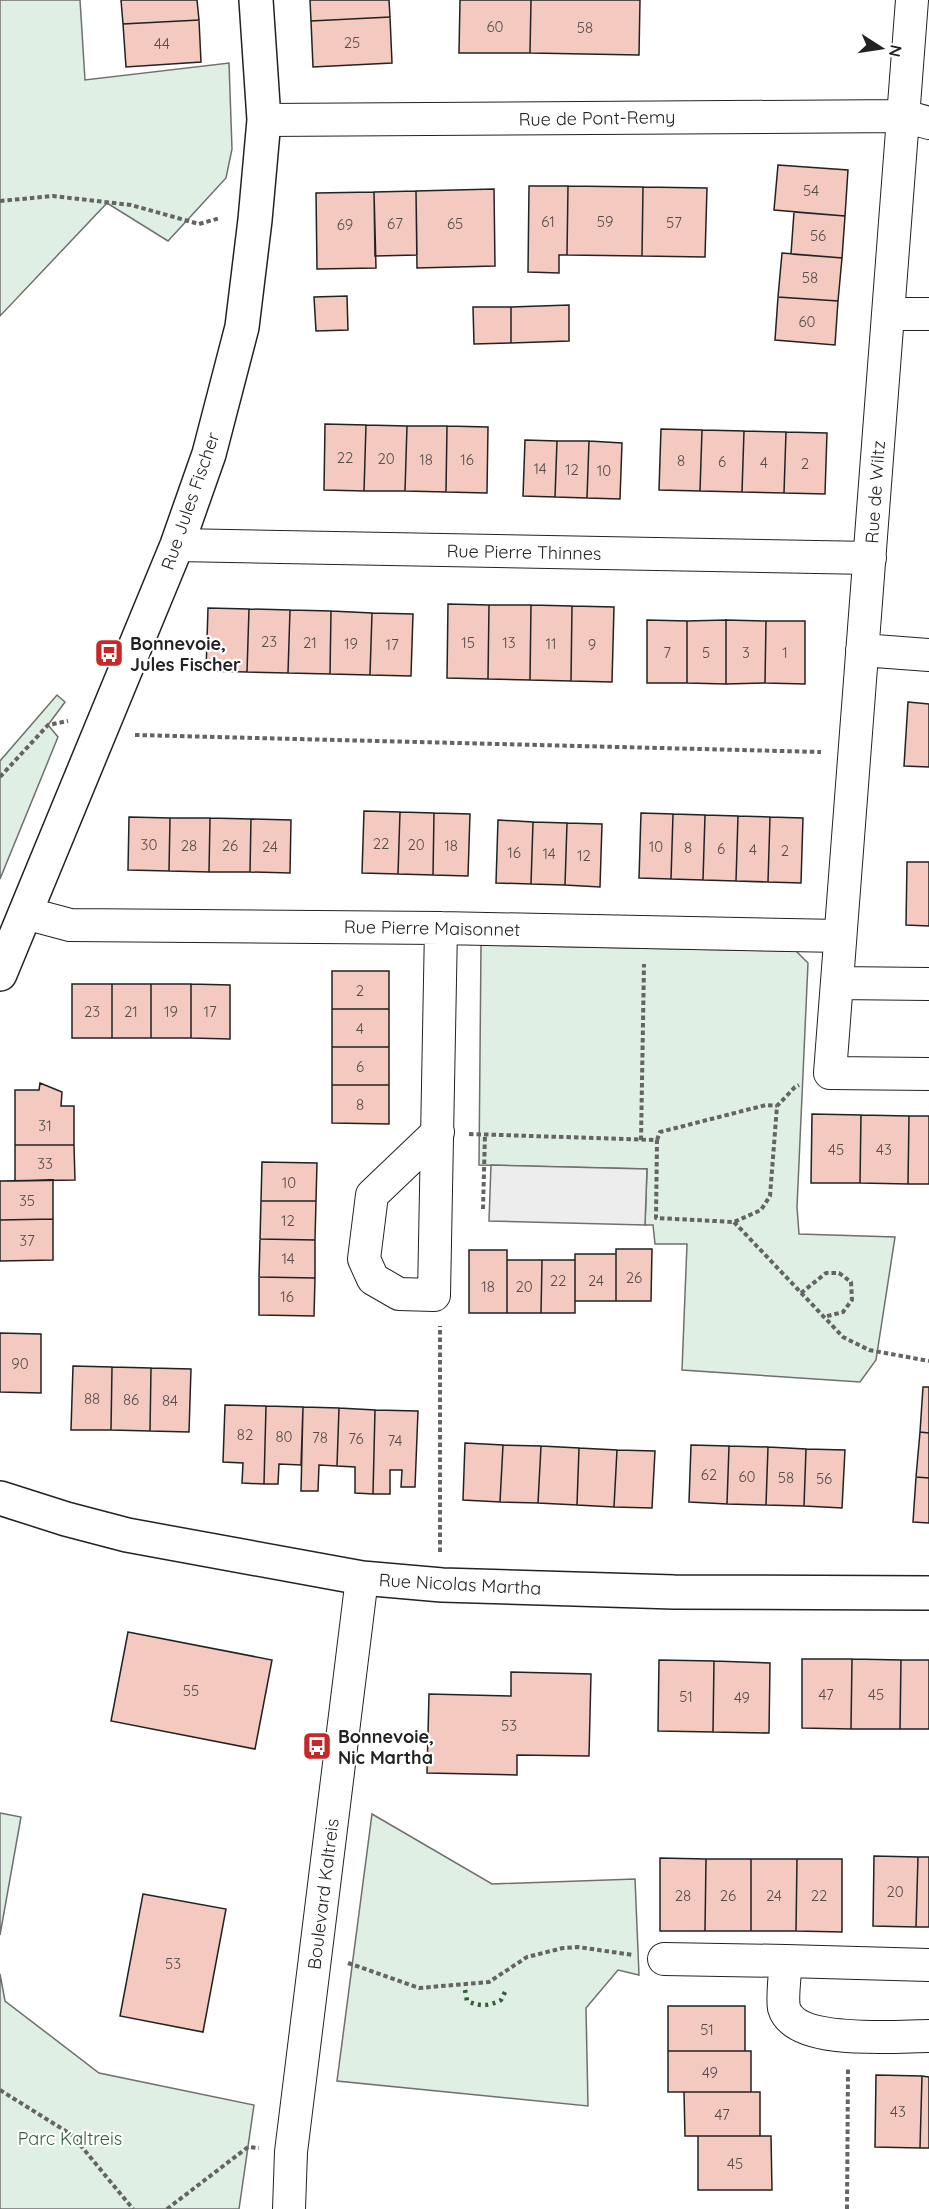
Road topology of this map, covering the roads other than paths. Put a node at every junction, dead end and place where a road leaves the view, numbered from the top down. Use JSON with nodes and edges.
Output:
{"nodes":[{"id":1,"x":256,"y":0,"type":"edge"},
{"id":2,"x":912,"y":0,"type":"edge"},
{"id":3,"x":917,"y":84,"type":"edge"},
{"id":4,"x":916,"y":119,"type":"edge"},
{"id":5,"x":264,"y":120,"type":"junction"},
{"id":6,"x":888,"y":314,"type":"junction"},
{"id":7,"x":929,"y":314,"type":"edge"},
{"id":8,"x":177,"y":545,"type":"junction"},
{"id":9,"x":870,"y":558,"type":"junction"},
{"id":10,"x":862,"y":650,"type":"junction"},
{"id":11,"x":929,"y":655,"type":"edge"},
{"id":12,"x":25,"y":913,"type":"junction"},
{"id":13,"x":441,"y":928,"type":"junction"},
{"id":14,"x":840,"y":936,"type":"junction"},
{"id":15,"x":0,"y":974,"type":"edge"},
{"id":16,"x":837,"y":983,"type":"junction"},
{"id":17,"x":929,"y":984,"type":"edge"},
{"id":18,"x":929,"y":1074,"type":"edge"},
{"id":19,"x":438,"y":1132,"type":"junction"},
{"id":20,"x":0,"y":1498,"type":"edge"},
{"id":21,"x":362,"y":1578,"type":"junction"},
{"id":22,"x":929,"y":1593,"type":"edge"},
{"id":23,"x":664,"y":1959,"type":"road end"},
{"id":24,"x":786,"y":1961,"type":"junction"},
{"id":25,"x":929,"y":1965,"type":"edge"},
{"id":26,"x":929,"y":2036,"type":"edge"},
{"id":27,"x":289,"y":2209,"type":"edge"}],
"edges":[{"from":1,"to":5,"type":"street","name":"Rue Jules Fischer"},
{"from":2,"to":3,"type":"street","name":"Rue de Wiltz"},
{"from":3,"to":4,"type":"street","name":"Rue de Wiltz"},
{"from":4,"to":5,"type":"street","name":"Rue de Pont-Remy"},
{"from":4,"to":6,"type":"street","name":"Rue de Wiltz"},
{"from":5,"to":8,"type":"street","name":"Rue Jules Fischer"},
{"from":6,"to":7,"type":"street"},
{"from":6,"to":9,"type":"street","name":"Rue de Wiltz"},
{"from":8,"to":9,"type":"street","name":"Rue Pierre Thinnes"},
{"from":8,"to":12,"type":"street","name":"Rue Jules Fischer"},
{"from":9,"to":10,"type":"street","name":"Rue de Wiltz"},
{"from":10,"to":11,"type":"street"},
{"from":10,"to":14,"type":"street","name":"Rue de Wiltz"},
{"from":12,"to":13,"type":"street","name":"Rue Pierre Maisonnet"},
{"from":12,"to":15,"type":"street","name":"Rue Jules Fischer"},
{"from":13,"to":14,"type":"street","name":"Rue Pierre Maisonnet"},
{"from":13,"to":19,"type":"street"},
{"from":14,"to":16,"type":"street","name":"Rue de Wiltz"},
{"from":16,"to":17,"type":"street"},
{"from":16,"to":18,"type":"street","name":"Rue de Wiltz"},
{"from":19,"to":19,"type":"street"},
{"from":20,"to":21,"type":"street","name":"Rue Nicolas Martha"},
{"from":21,"to":22,"type":"street","name":"Rue Nicolas Martha"},
{"from":21,"to":27,"type":"street","name":"Boulevard Kaltreis"},
{"from":23,"to":24,"type":"street"},
{"from":24,"to":25,"type":"street"},
{"from":24,"to":26,"type":"street"}]}
